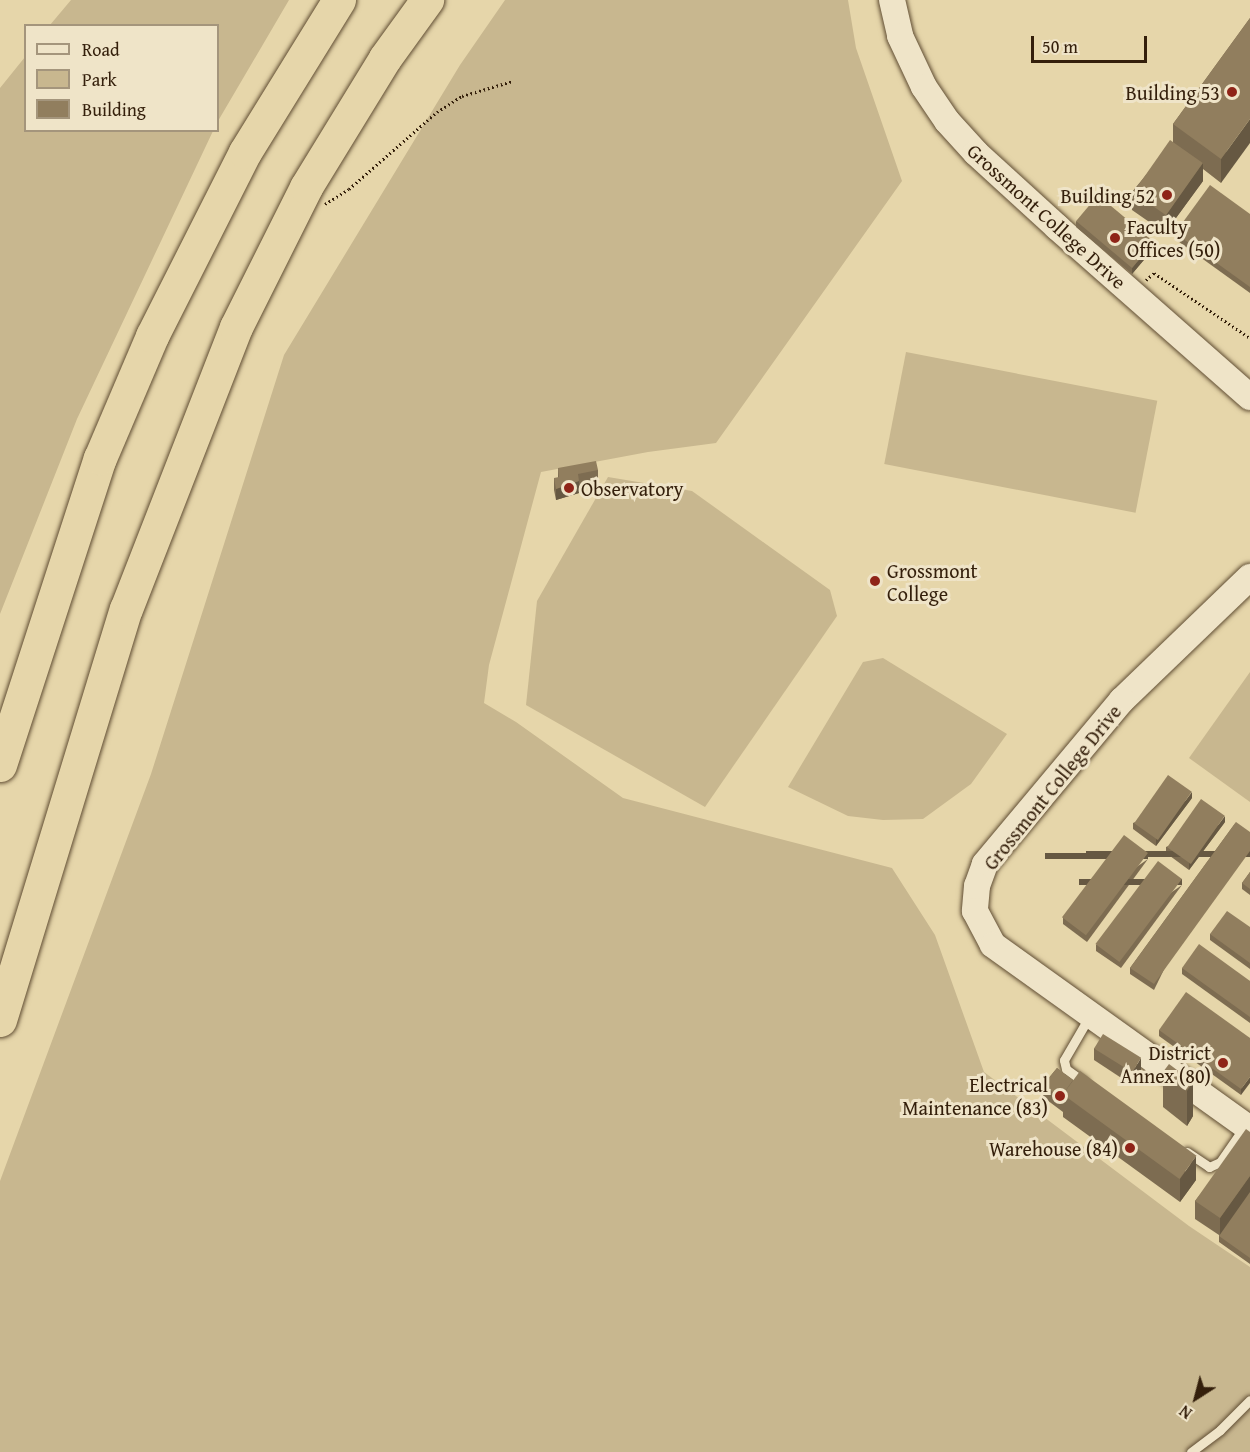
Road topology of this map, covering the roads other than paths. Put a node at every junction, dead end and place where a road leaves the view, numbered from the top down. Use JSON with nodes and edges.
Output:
{"nodes":[{"id":1,"x":339,"y":0,"type":"edge"},
{"id":2,"x":427,"y":0,"type":"edge"},
{"id":3,"x":892,"y":0,"type":"edge"},
{"id":4,"x":1250,"y":398,"type":"edge"},
{"id":5,"x":1250,"y":577,"type":"edge"},
{"id":6,"x":0,"y":765,"type":"edge"},
{"id":7,"x":1090,"y":1015,"type":"junction"},
{"id":8,"x":0,"y":1020,"type":"edge"},
{"id":9,"x":1095,"y":1089,"type":"edge"},
{"id":10,"x":1248,"y":1128,"type":"edge"},
{"id":11,"x":1181,"y":1148,"type":"edge"},
{"id":12,"x":1250,"y":1400,"type":"edge"},
{"id":13,"x":1191,"y":1452,"type":"edge"}],
"edges":[{"from":1,"to":6,"type":"highway"},
{"from":2,"to":8,"type":"highway"},
{"from":3,"to":4,"type":"street","name":"Grossmont College Drive"},
{"from":5,"to":7,"type":"street","name":"Grossmont College Drive"},
{"from":7,"to":9,"type":"lane"},
{"from":7,"to":10,"type":"street","name":"Grossmont College Drive"},
{"from":10,"to":11,"type":"lane"},
{"from":12,"to":13,"type":"lane"}]}
